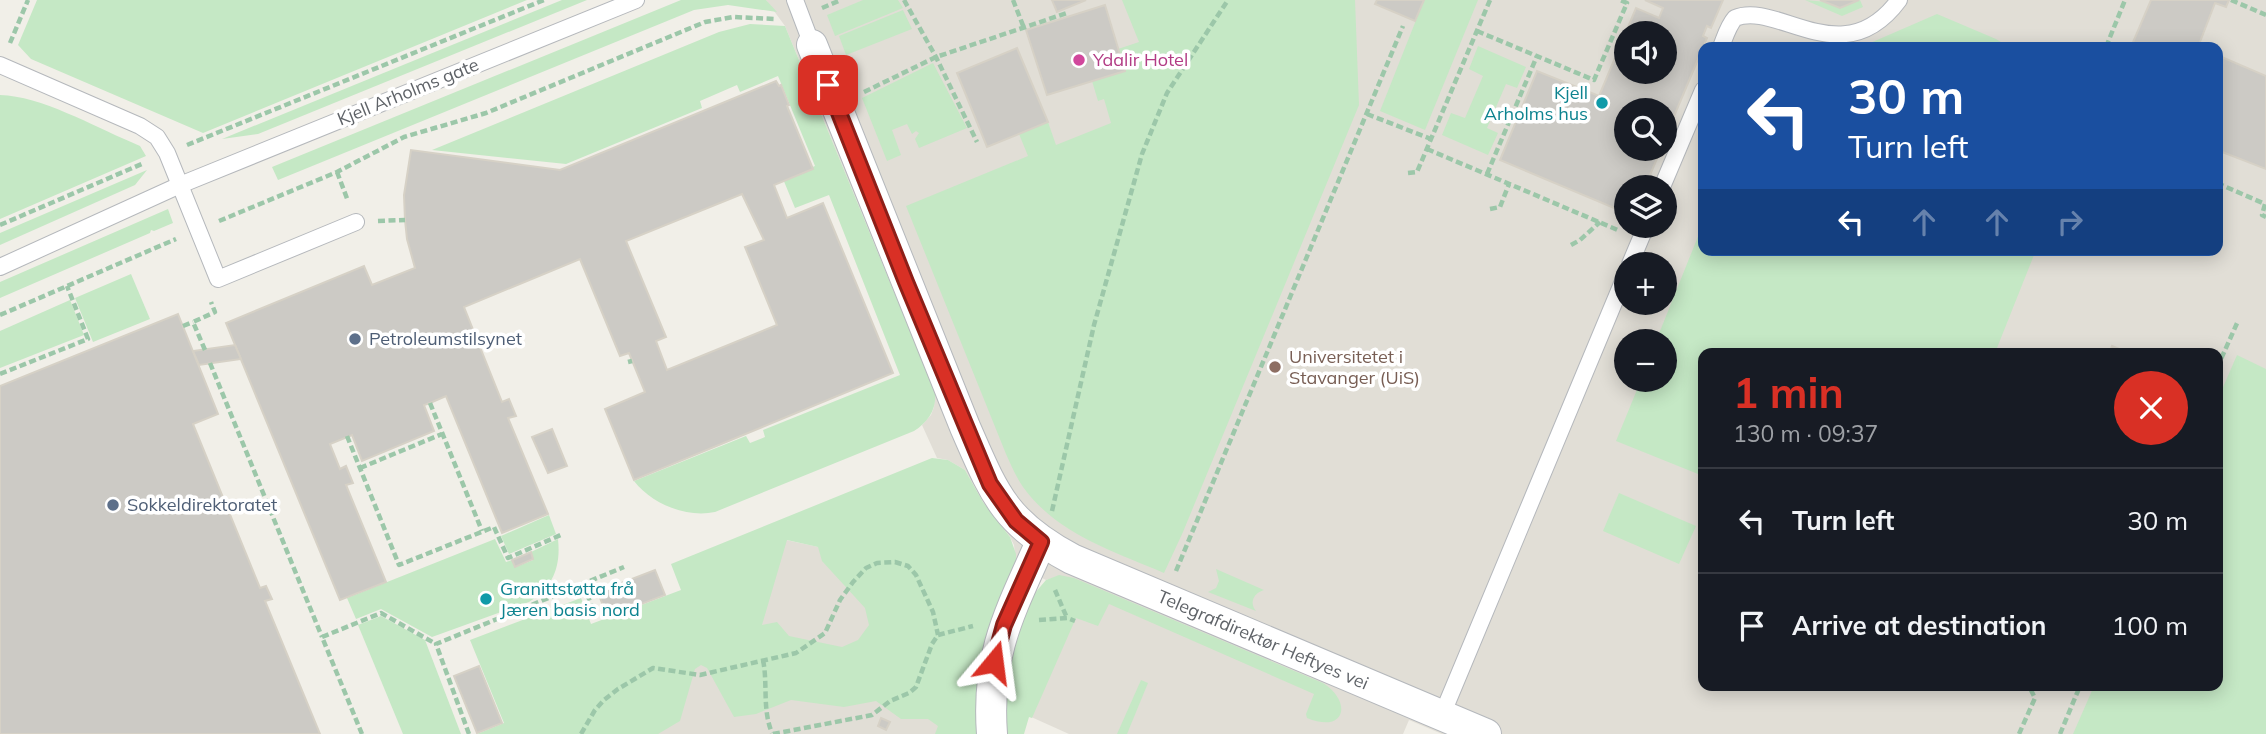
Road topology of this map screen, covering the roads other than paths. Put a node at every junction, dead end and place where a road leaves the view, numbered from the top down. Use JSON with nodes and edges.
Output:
{"nodes":[{"id":1,"x":636,"y":0,"type":"edge"},
{"id":2,"x":795,"y":0,"type":"edge"},
{"id":3,"x":1899,"y":0,"type":"edge"},
{"id":4,"x":1724,"y":42,"type":"edge"},
{"id":5,"x":812,"y":45,"type":"joint"},
{"id":6,"x":0,"y":65,"type":"edge"},
{"id":7,"x":1698,"y":102,"type":"edge"},
{"id":8,"x":1667,"y":175,"type":"edge"},
{"id":9,"x":180,"y":185,"type":"junction"},
{"id":10,"x":356,"y":222,"type":"dead end"},
{"id":11,"x":0,"y":267,"type":"edge"},
{"id":12,"x":1614,"y":303,"type":"edge"},
{"id":13,"x":1041,"y":542,"type":"junction"},
{"id":14,"x":1442,"y":716,"type":"junction"},
{"id":15,"x":992,"y":734,"type":"edge"},
{"id":16,"x":1486,"y":734,"type":"edge"}],
"edges":[{"from":1,"to":9,"type":"lane","name":"Kjell Arholms gate"},
{"from":2,"to":5,"type":"lane"},
{"from":3,"to":4,"type":"lane"},
{"from":5,"to":13,"type":"street","name":"Telegrafdirektør Heftyes vei"},
{"from":6,"to":9,"type":"lane"},
{"from":7,"to":8,"type":"lane"},
{"from":9,"to":10,"type":"lane"},
{"from":9,"to":11,"type":"lane","name":"Kjell Arholms gate"},
{"from":12,"to":14,"type":"lane"},
{"from":13,"to":14,"type":"street","name":"Telegrafdirektør Heftyes vei"},
{"from":13,"to":15,"type":"street"},
{"from":14,"to":16,"type":"street","name":"Telegrafdirektør Heftyes vei"}]}
